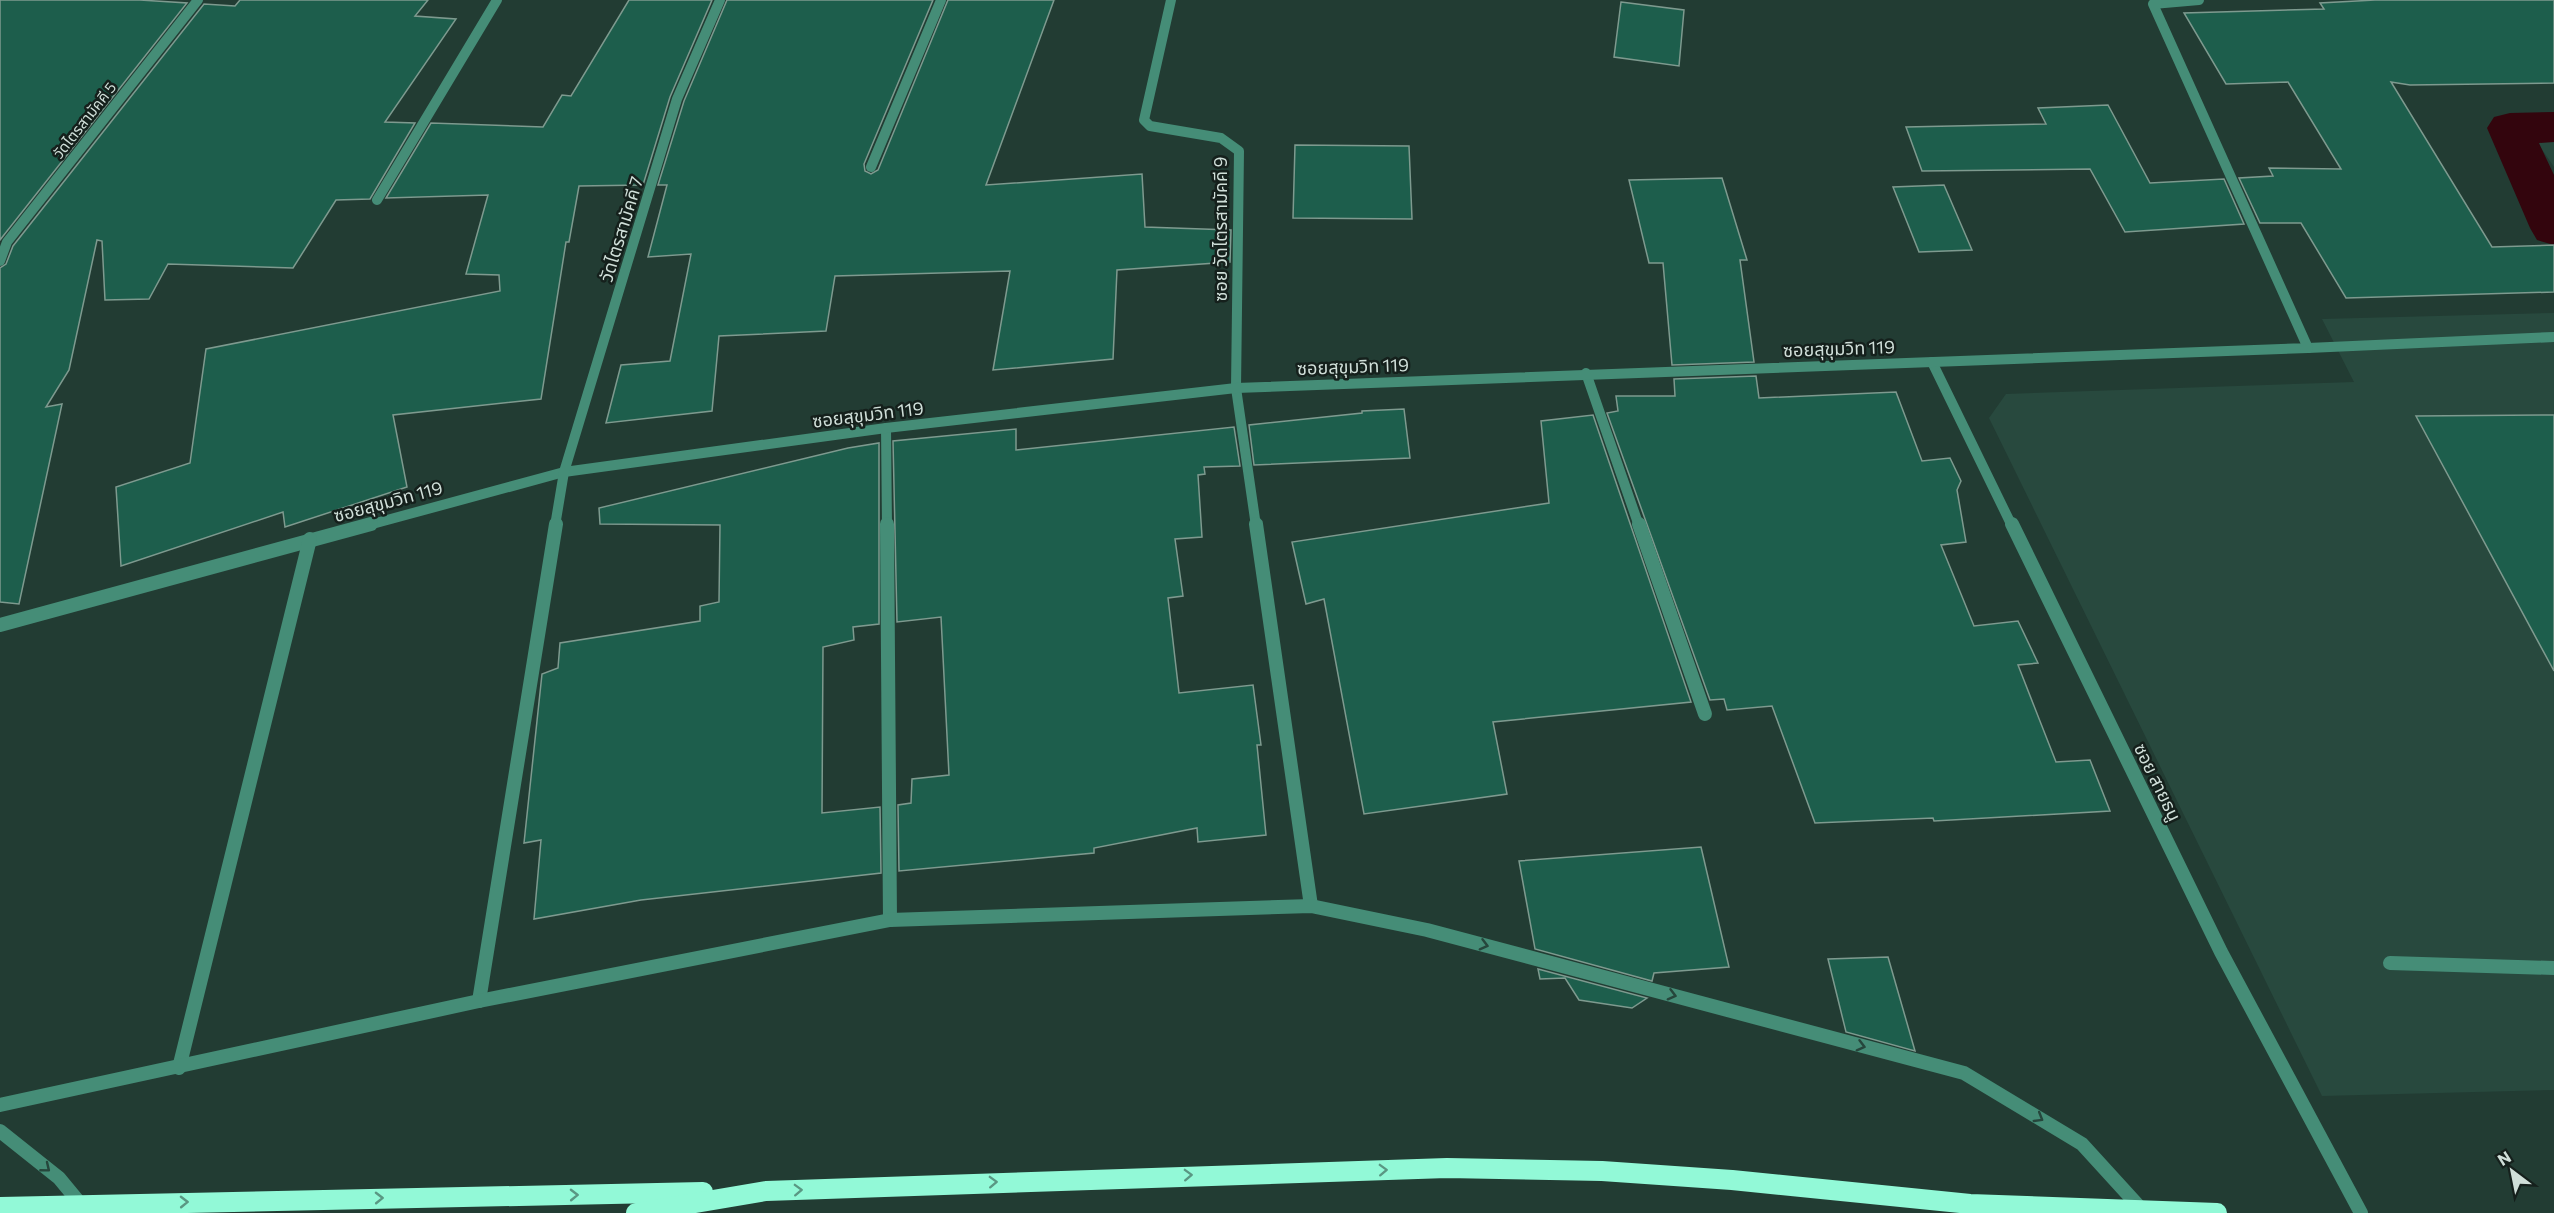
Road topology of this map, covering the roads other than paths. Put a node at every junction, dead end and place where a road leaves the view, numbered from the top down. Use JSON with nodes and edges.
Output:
{"nodes":[{"id":1,"x":198,"y":0,"type":"edge"},
{"id":2,"x":497,"y":0,"type":"edge"},
{"id":3,"x":720,"y":0,"type":"edge"},
{"id":4,"x":941,"y":0,"type":"edge"},
{"id":5,"x":1172,"y":0,"type":"edge"},
{"id":6,"x":2199,"y":0,"type":"edge"},
{"id":7,"x":871,"y":167,"type":"dead end"},
{"id":8,"x":377,"y":200,"type":"dead end"},
{"id":9,"x":0,"y":261,"type":"edge"},
{"id":10,"x":2554,"y":337,"type":"edge"},
{"id":11,"x":2308,"y":348,"type":"junction"},
{"id":12,"x":1932,"y":362,"type":"junction"},
{"id":13,"x":1586,"y":373,"type":"junction"},
{"id":14,"x":1236,"y":388,"type":"junction"},
{"id":15,"x":886,"y":428,"type":"junction"},
{"id":16,"x":564,"y":472,"type":"junction"},
{"id":17,"x":310,"y":539,"type":"junction"},
{"id":18,"x":0,"y":625,"type":"edge"},
{"id":19,"x":1705,"y":714,"type":"dead end"},
{"id":20,"x":1311,"y":906,"type":"junction"},
{"id":21,"x":890,"y":920,"type":"junction"},
{"id":22,"x":2390,"y":963,"type":"dead end"},
{"id":23,"x":2554,"y":968,"type":"edge"},
{"id":24,"x":479,"y":1001,"type":"junction"},
{"id":25,"x":178,"y":1068,"type":"junction"},
{"id":26,"x":0,"y":1104,"type":"edge"},
{"id":27,"x":0,"y":1131,"type":"edge"},
{"id":28,"x":766,"y":1191,"type":"junction"},
{"id":29,"x":0,"y":1208,"type":"edge"},
{"id":30,"x":88,"y":1213,"type":"edge"},
{"id":31,"x":636,"y":1213,"type":"edge"},
{"id":32,"x":2145,"y":1213,"type":"edge"},
{"id":33,"x":2217,"y":1213,"type":"edge"},
{"id":34,"x":2361,"y":1213,"type":"edge"}],
"edges":[{"from":1,"to":9,"type":"street","name":"วัดไตรสามัคคี 5"},
{"from":2,"to":8,"type":"street"},
{"from":3,"to":16,"type":"street","name":"วัดไตรสามัคคี 7"},
{"from":4,"to":7,"type":"street"},
{"from":5,"to":14,"type":"street","name":"ซอย วัดไตรสามัคคี 9"},
{"from":6,"to":11,"type":"street"},
{"from":10,"to":11,"type":"street","name":"ซอยสุขุมวิท 119"},
{"from":11,"to":12,"type":"street","name":"ซอยสุขุมวิท 119"},
{"from":12,"to":13,"type":"street","name":"ซอยสุขุมวิท 119"},
{"from":12,"to":34,"type":"street","name":"ซอย สายธนู"},
{"from":13,"to":14,"type":"street","name":"ซอยสุขุมวิท 119"},
{"from":13,"to":19,"type":"street"},
{"from":14,"to":15,"type":"street","name":"ซอยสุขุมวิท 119"},
{"from":14,"to":20,"type":"street"},
{"from":15,"to":16,"type":"street","name":"ซอยสุขุมวิท 119"},
{"from":15,"to":21,"type":"street"},
{"from":16,"to":17,"type":"street","name":"ซอยสุขุมวิท 119"},
{"from":16,"to":24,"type":"street","name":"วัดไตรสามัคคี 7"},
{"from":17,"to":18,"type":"street","name":"ซอยสุขุมวิท 119"},
{"from":17,"to":25,"type":"street"},
{"from":20,"to":21,"type":"street"},
{"from":20,"to":32,"type":"street","one_way":true},
{"from":21,"to":24,"type":"street"},
{"from":22,"to":23,"type":"street"},
{"from":24,"to":25,"type":"street"},
{"from":25,"to":26,"type":"street"},
{"from":27,"to":30,"type":"street","one_way":true},
{"from":29,"to":28,"type":"highway","one_way":true,"bridge":true},
{"from":28,"to":31,"type":"highway","bridge":true},
{"from":28,"to":33,"type":"highway","one_way":true,"bridge":true}]}
